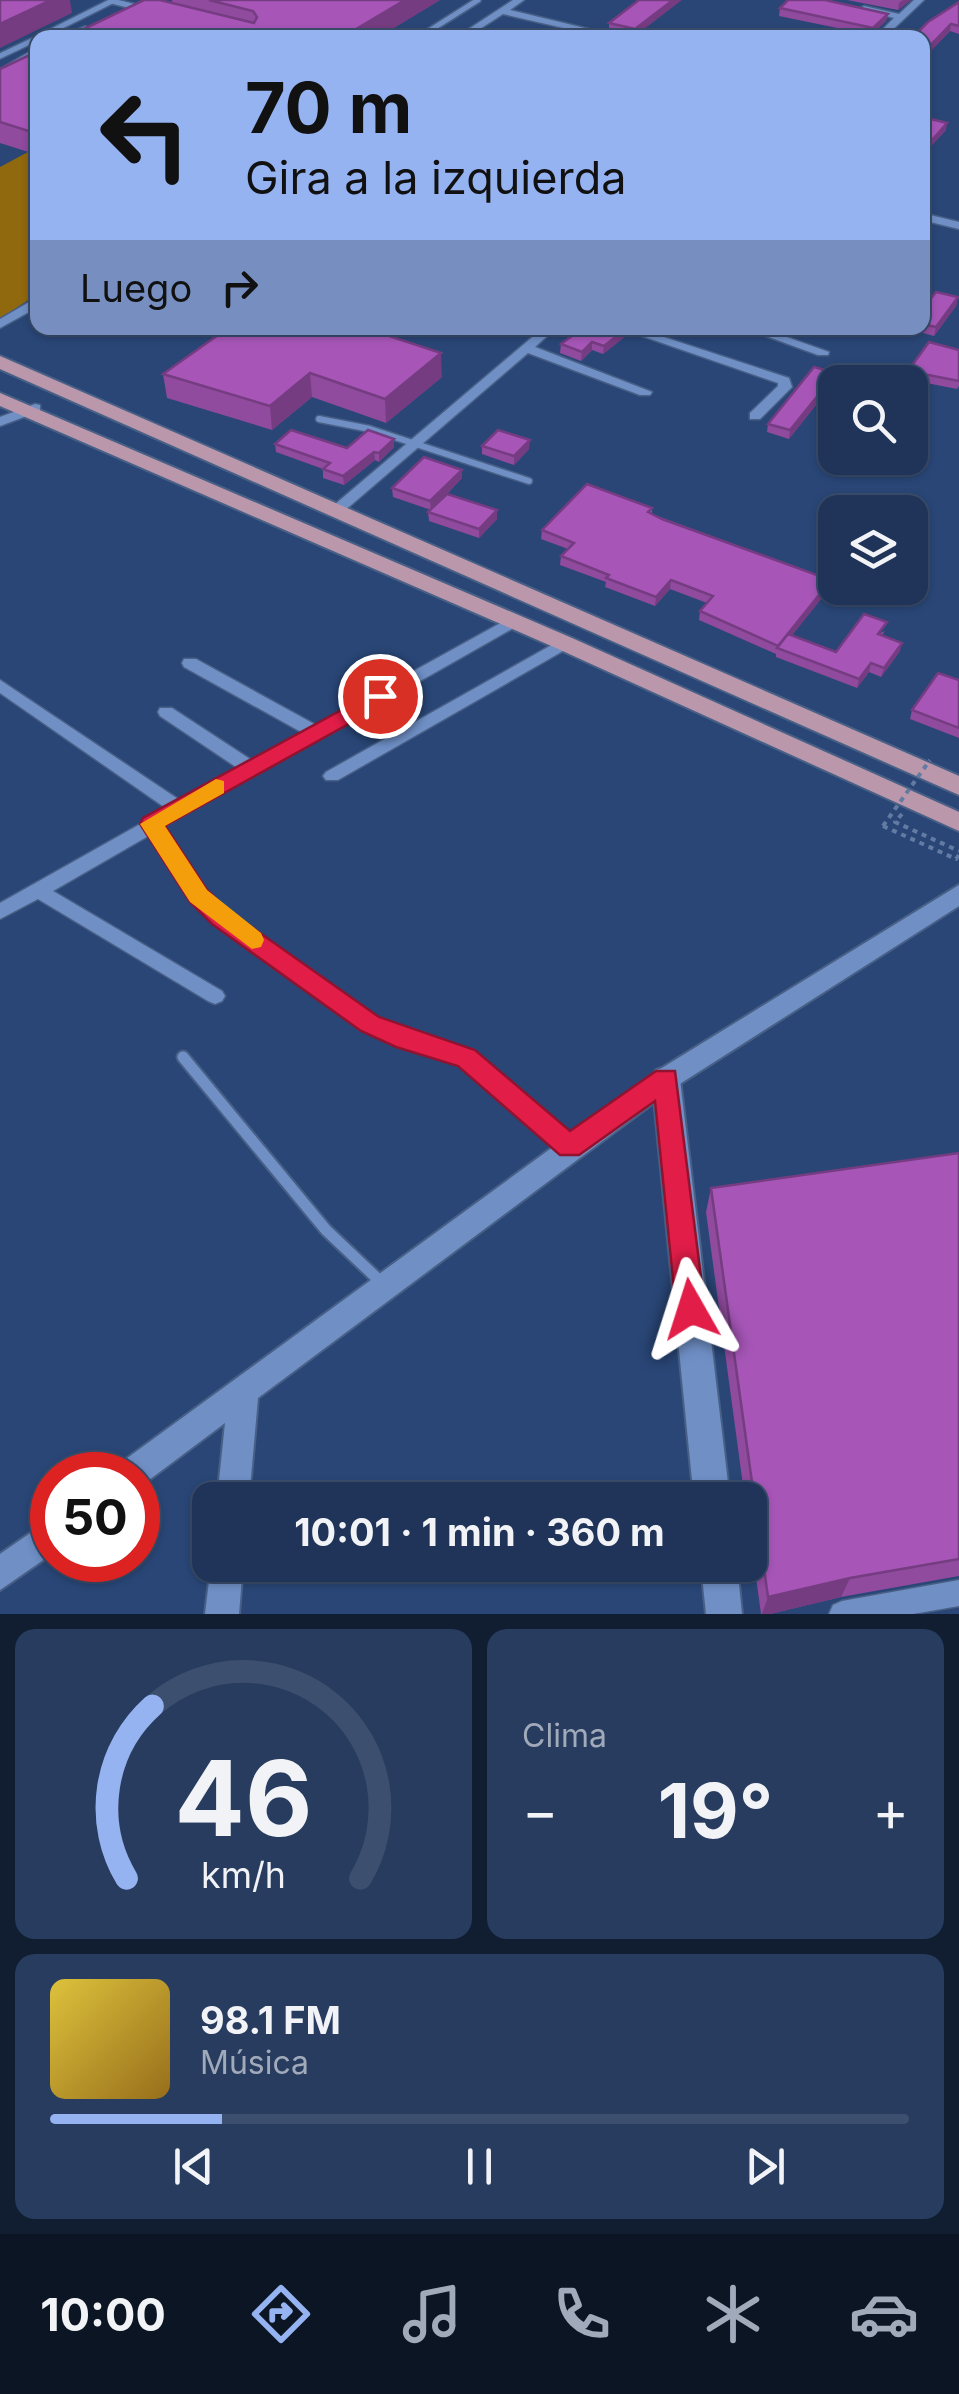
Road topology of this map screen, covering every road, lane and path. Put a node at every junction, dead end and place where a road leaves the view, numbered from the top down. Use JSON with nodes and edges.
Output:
{"nodes":[{"id":1,"x":113,"y":0,"type":"edge"},
{"id":2,"x":478,"y":0,"type":"edge"},
{"id":3,"x":519,"y":0,"type":"edge"},
{"id":4,"x":895,"y":0,"type":"edge"},
{"id":5,"x":917,"y":2,"type":"edge"},
{"id":6,"x":852,"y":7,"type":"edge"},
{"id":7,"x":502,"y":11,"type":"junction"},
{"id":8,"x":156,"y":12,"type":"edge"},
{"id":9,"x":900,"y":17,"type":"junction"},
{"id":10,"x":90,"y":27,"type":"edge"},
{"id":11,"x":54,"y":30,"type":"edge"},
{"id":12,"x":83,"y":30,"type":"edge"},
{"id":13,"x":431,"y":30,"type":"edge"},
{"id":14,"x":472,"y":30,"type":"edge"},
{"id":15,"x":586,"y":30,"type":"edge"},
{"id":16,"x":886,"y":30,"type":"edge"},
{"id":17,"x":30,"y":42,"type":"edge"},
{"id":18,"x":30,"y":55,"type":"edge"},
{"id":19,"x":0,"y":56,"type":"edge"},
{"id":20,"x":0,"y":72,"type":"edge"},
{"id":21,"x":930,"y":218,"type":"edge"},
{"id":22,"x":959,"y":226,"type":"edge"},
{"id":23,"x":30,"y":307,"type":"edge"},
{"id":24,"x":0,"y":324,"type":"edge"},
{"id":25,"x":542,"y":335,"type":"edge"},
{"id":26,"x":646,"y":335,"type":"edge"},
{"id":27,"x":771,"y":335,"type":"edge"},
{"id":28,"x":526,"y":348,"type":"junction"},
{"id":29,"x":823,"y":352,"type":"dead end"},
{"id":30,"x":0,"y":362,"type":"edge"},
{"id":31,"x":0,"y":390,"type":"edge"},
{"id":32,"x":645,"y":392,"type":"dead end"},
{"id":33,"x":0,"y":399,"type":"edge"},
{"id":34,"x":36,"y":412,"type":"junction"},
{"id":35,"x":755,"y":416,"type":"dead end"},
{"id":36,"x":319,"y":420,"type":"dead end"},
{"id":37,"x":0,"y":422,"type":"edge"},
{"id":38,"x":416,"y":443,"type":"junction"},
{"id":39,"x":529,"y":481,"type":"dead end"},
{"id":40,"x":338,"y":510,"type":"junction"},
{"id":41,"x":513,"y":621,"type":"junction"},
{"id":42,"x":564,"y":643,"type":"junction"},
{"id":43,"x":190,"y":663,"type":"dead end"},
{"id":44,"x":0,"y":686,"type":"edge"},
{"id":45,"x":166,"y":712,"type":"dead end"},
{"id":46,"x":316,"y":732,"type":"junction"},
{"id":47,"x":930,"y":760,"type":"dead end"},
{"id":48,"x":250,"y":768,"type":"junction"},
{"id":49,"x":332,"y":776,"type":"dead end"},
{"id":50,"x":959,"y":786,"type":"edge"},
{"id":51,"x":911,"y":801,"type":"junction"},
{"id":52,"x":178,"y":808,"type":"junction"},
{"id":53,"x":959,"y":822,"type":"edge"},
{"id":54,"x":151,"y":824,"type":"junction"},
{"id":55,"x":959,"y":853,"type":"edge"},
{"id":56,"x":38,"y":890,"type":"junction"},
{"id":57,"x":959,"y":894,"type":"edge"},
{"id":58,"x":0,"y":912,"type":"edge"},
{"id":59,"x":215,"y":996,"type":"dead end"},
{"id":60,"x":183,"y":1057,"type":"dead end"},
{"id":61,"x":666,"y":1079,"type":"junction"},
{"id":62,"x":570,"y":1147,"type":"junction"},
{"id":63,"x":384,"y":1285,"type":"junction"},
{"id":64,"x":244,"y":1389,"type":"junction"},
{"id":65,"x":160,"y":1452,"type":"edge"},
{"id":66,"x":235,"y":1482,"type":"edge"},
{"id":67,"x":710,"y":1482,"type":"edge"},
{"id":68,"x":30,"y":1551,"type":"edge"},
{"id":69,"x":0,"y":1574,"type":"edge"},
{"id":70,"x":225,"y":1582,"type":"edge"},
{"id":71,"x":720,"y":1582,"type":"edge"},
{"id":72,"x":959,"y":1593,"type":"edge"},
{"id":73,"x":222,"y":1614,"type":"edge"},
{"id":74,"x":724,"y":1614,"type":"edge"},
{"id":75,"x":842,"y":1614,"type":"edge"}],
"edges":[{"from":1,"to":8,"type":"lane"},
{"from":1,"to":11,"type":"lane"},
{"from":2,"to":13,"type":"lane"},
{"from":3,"to":7,"type":"street"},
{"from":4,"to":5,"type":"street"},
{"from":5,"to":9,"type":"street"},
{"from":6,"to":9,"type":"street"},
{"from":7,"to":14,"type":"street"},
{"from":7,"to":15,"type":"street"},
{"from":9,"to":16,"type":"street"},
{"from":10,"to":12,"type":"lane"},
{"from":17,"to":19,"type":"lane"},
{"from":18,"to":20,"type":"lane"},
{"from":21,"to":22,"type":"street"},
{"from":23,"to":24,"type":"street"},
{"from":25,"to":28,"type":"street"},
{"from":26,"to":35,"type":"street"},
{"from":27,"to":29,"type":"street"},
{"from":28,"to":32,"type":"street"},
{"from":28,"to":38,"type":"street"},
{"from":30,"to":40,"type":"main road"},
{"from":31,"to":34,"type":"main road"},
{"from":33,"to":34,"type":"main road"},
{"from":34,"to":37,"type":"street"},
{"from":34,"to":41,"type":"main road"},
{"from":36,"to":38,"type":"lane"},
{"from":38,"to":39,"type":"lane"},
{"from":38,"to":40,"type":"street"},
{"from":40,"to":50,"type":"main road"},
{"from":41,"to":42,"type":"main road"},
{"from":41,"to":46,"type":"street"},
{"from":42,"to":49,"type":"street"},
{"from":42,"to":51,"type":"main road"},
{"from":43,"to":46,"type":"street"},
{"from":44,"to":52,"type":"street"},
{"from":45,"to":48,"type":"street"},
{"from":46,"to":48,"type":"street"},
{"from":47,"to":55,"type":"path","bridge":true},
{"from":48,"to":52,"type":"street"},
{"from":51,"to":53,"type":"main road"},
{"from":51,"to":55,"type":"path"},
{"from":52,"to":54,"type":"street"},
{"from":54,"to":56,"type":"street"},
{"from":54,"to":62,"type":"street"},
{"from":56,"to":58,"type":"street"},
{"from":56,"to":59,"type":"street"},
{"from":57,"to":61,"type":"street"},
{"from":60,"to":63,"type":"lane"},
{"from":61,"to":62,"type":"street"},
{"from":61,"to":67,"type":"main road"},
{"from":62,"to":63,"type":"street"},
{"from":63,"to":64,"type":"street"},
{"from":64,"to":65,"type":"street"},
{"from":64,"to":66,"type":"street"},
{"from":68,"to":69,"type":"street"},
{"from":70,"to":73,"type":"street"},
{"from":71,"to":74,"type":"main road"},
{"from":72,"to":75,"type":"street"}]}
